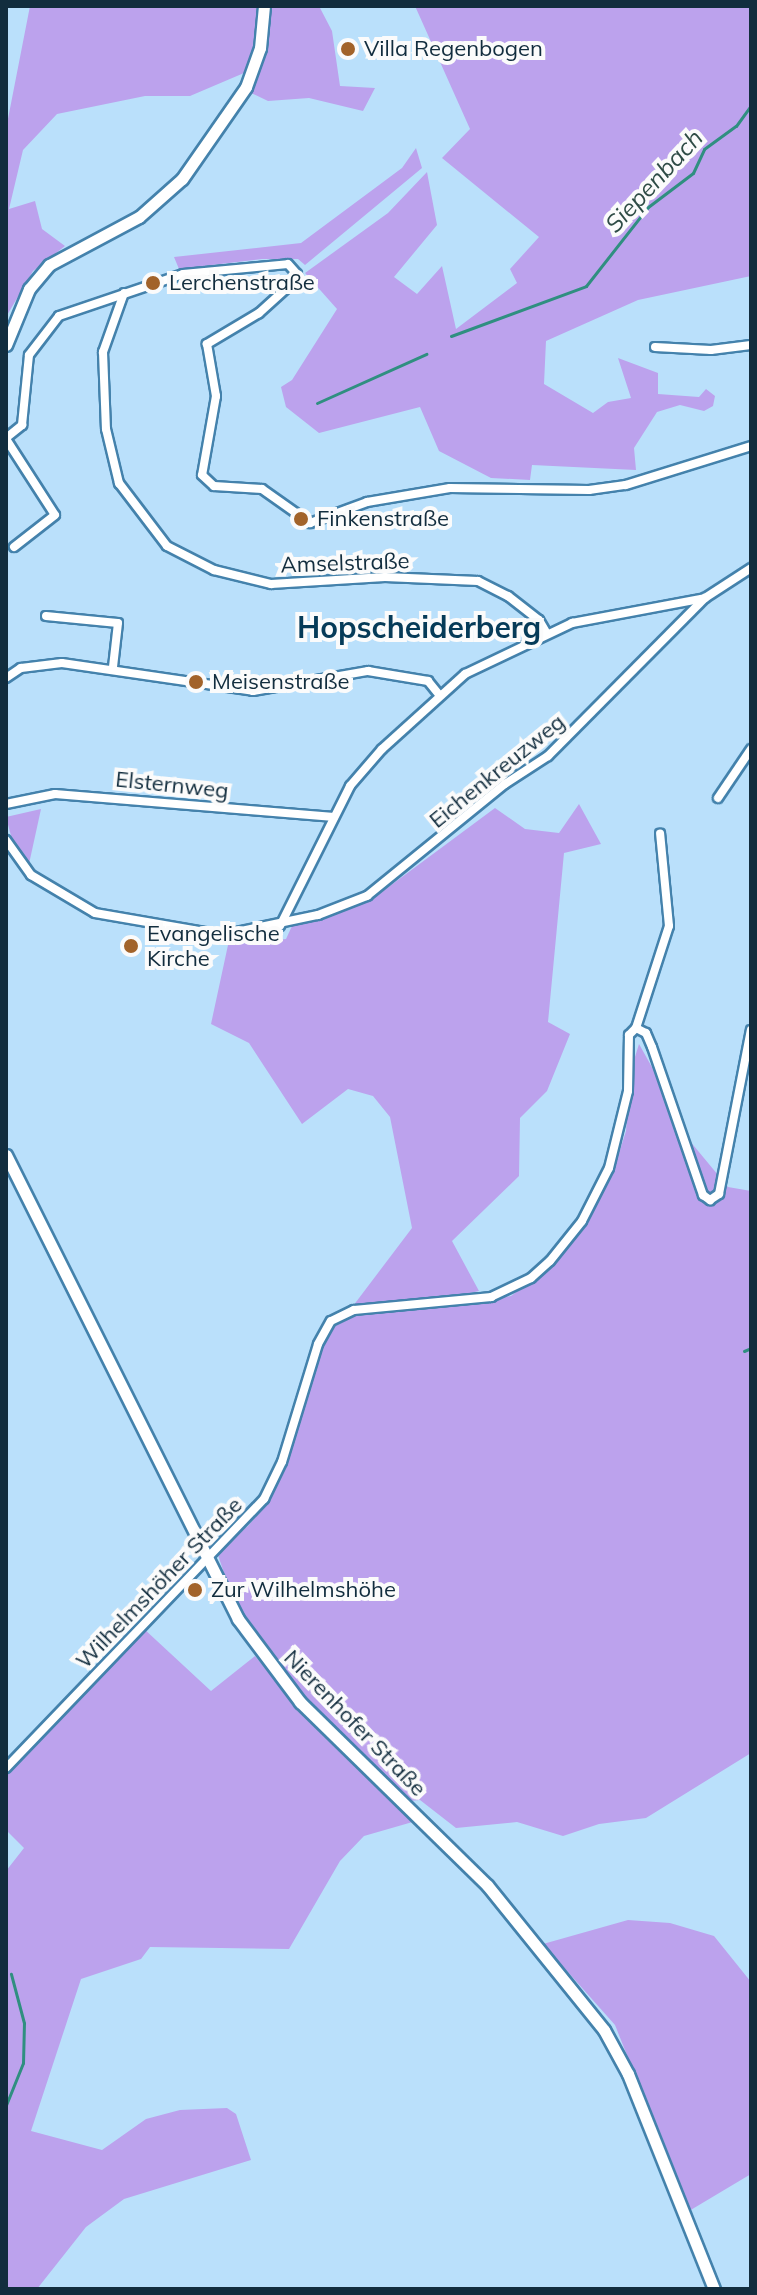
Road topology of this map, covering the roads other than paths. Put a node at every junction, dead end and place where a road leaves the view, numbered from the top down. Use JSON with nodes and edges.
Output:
{"nodes":[{"id":1,"x":264,"y":6,"type":"edge"},
{"id":2,"x":124,"y":293,"type":"junction"},
{"id":3,"x":6,"y":345,"type":"edge"},
{"id":4,"x":751,"y":345,"type":"edge"},
{"id":5,"x":655,"y":347,"type":"dead end"},
{"id":6,"x":6,"y":438,"type":"edge"},
{"id":7,"x":751,"y":446,"type":"edge"},
{"id":8,"x":14,"y":547,"type":"dead end"},
{"id":9,"x":751,"y":568,"type":"edge"},
{"id":10,"x":705,"y":598,"type":"junction"},
{"id":11,"x":46,"y":616,"type":"dead end"},
{"id":12,"x":547,"y":634,"type":"junction"},
{"id":13,"x":113,"y":667,"type":"junction"},
{"id":14,"x":6,"y":678,"type":"edge"},
{"id":15,"x":440,"y":696,"type":"junction"},
{"id":16,"x":751,"y":749,"type":"edge"},
{"id":17,"x":718,"y":798,"type":"dead end"},
{"id":18,"x":6,"y":804,"type":"edge"},
{"id":19,"x":334,"y":817,"type":"junction"},
{"id":20,"x":660,"y":833,"type":"dead end"},
{"id":21,"x":6,"y":840,"type":"edge"},
{"id":22,"x":280,"y":926,"type":"junction"},
{"id":23,"x":636,"y":1028,"type":"junction"},
{"id":24,"x":751,"y":1030,"type":"edge"},
{"id":25,"x":6,"y":1155,"type":"edge"},
{"id":26,"x":208,"y":1553,"type":"junction"},
{"id":27,"x":6,"y":1768,"type":"edge"},
{"id":28,"x":714,"y":2289,"type":"edge"}],
"edges":[{"from":1,"to":3,"type":"street"},
{"from":2,"to":6,"type":"street"},
{"from":2,"to":7,"type":"street"},
{"from":2,"to":12,"type":"street","name":"Amselstraße"},
{"from":4,"to":5,"type":"street"},
{"from":6,"to":8,"type":"street"},
{"from":9,"to":10,"type":"street"},
{"from":10,"to":12,"type":"street"},
{"from":10,"to":22,"type":"street","name":"Eichenkreuzweg"},
{"from":11,"to":13,"type":"street"},
{"from":12,"to":15,"type":"street"},
{"from":13,"to":14,"type":"street"},
{"from":13,"to":15,"type":"street"},
{"from":15,"to":19,"type":"street"},
{"from":16,"to":17,"type":"street"},
{"from":18,"to":19,"type":"street","name":"Elsternweg"},
{"from":19,"to":22,"type":"street"},
{"from":20,"to":23,"type":"street","name":"Wilhelmshöher Straße"},
{"from":21,"to":22,"type":"street","name":"Eichenkreuzweg"},
{"from":23,"to":24,"type":"street"},
{"from":23,"to":26,"type":"street","name":"Wilhelmshöher Straße"},
{"from":25,"to":26,"type":"street","name":"Nierenhofer Straße"},
{"from":26,"to":27,"type":"street","name":"Wilhelmshöher Straße"},
{"from":26,"to":28,"type":"street","name":"Nierenhofer Straße"}]}
